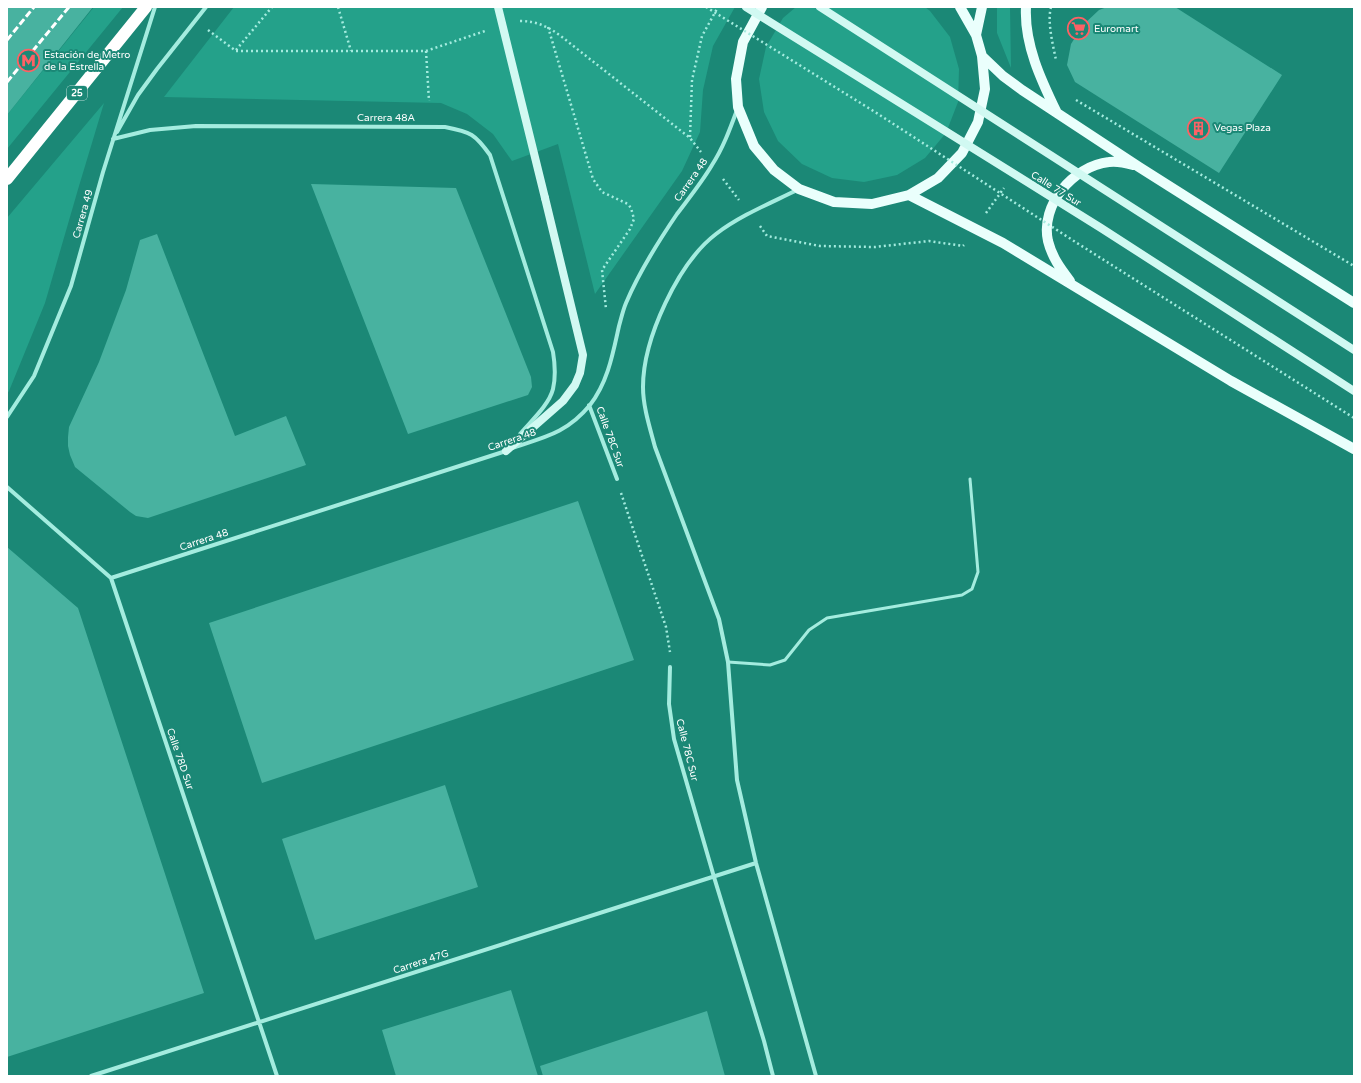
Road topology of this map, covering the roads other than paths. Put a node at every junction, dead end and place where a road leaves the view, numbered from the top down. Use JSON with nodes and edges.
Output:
{"nodes":[{"id":1,"x":146,"y":7,"type":"edge"},
{"id":2,"x":155,"y":7,"type":"edge"},
{"id":3,"x":206,"y":7,"type":"edge"},
{"id":4,"x":498,"y":7,"type":"edge"},
{"id":5,"x":746,"y":7,"type":"edge"},
{"id":6,"x":762,"y":7,"type":"edge"},
{"id":7,"x":820,"y":7,"type":"edge"},
{"id":8,"x":960,"y":7,"type":"edge"},
{"id":9,"x":982,"y":7,"type":"edge"},
{"id":10,"x":1026,"y":7,"type":"edge"},
{"id":11,"x":976,"y":34,"type":"junction"},
{"id":12,"x":982,"y":56,"type":"junction"},
{"id":13,"x":738,"y":107,"type":"junction"},
{"id":14,"x":1057,"y":113,"type":"junction"},
{"id":15,"x":113,"y":139,"type":"junction"},
{"id":16,"x":1139,"y":167,"type":"junction"},
{"id":17,"x":7,"y":179,"type":"edge"},
{"id":18,"x":799,"y":189,"type":"junction"},
{"id":19,"x":909,"y":195,"type":"junction"},
{"id":20,"x":1073,"y":286,"type":"junction"},
{"id":21,"x":1354,"y":303,"type":"edge"},
{"id":22,"x":1354,"y":350,"type":"edge"},
{"id":23,"x":1354,"y":391,"type":"edge"},
{"id":24,"x":589,"y":405,"type":"junction"},
{"id":25,"x":7,"y":416,"type":"edge"},
{"id":26,"x":1354,"y":449,"type":"edge"},
{"id":27,"x":506,"y":451,"type":"junction"},
{"id":28,"x":617,"y":479,"type":"road end"},
{"id":29,"x":970,"y":479,"type":"dead end"},
{"id":30,"x":7,"y":487,"type":"edge"},
{"id":31,"x":111,"y":578,"type":"junction"},
{"id":32,"x":728,"y":662,"type":"junction"},
{"id":33,"x":670,"y":666,"type":"road end"},
{"id":34,"x":756,"y":863,"type":"junction"},
{"id":35,"x":714,"y":877,"type":"junction"},
{"id":36,"x":260,"y":1022,"type":"junction"},
{"id":37,"x":91,"y":1076,"type":"edge"},
{"id":38,"x":277,"y":1076,"type":"edge"},
{"id":39,"x":773,"y":1076,"type":"edge"},
{"id":40,"x":816,"y":1076,"type":"edge"}],
"edges":[{"from":1,"to":17,"type":"highway","number":"25"},
{"from":2,"to":15,"type":"street","name":"Carrera 49"},
{"from":3,"to":15,"type":"street"},
{"from":4,"to":27,"type":"street","bridge":true},
{"from":5,"to":23,"type":"street","name":"Calle 77 Sur","bridge":true},
{"from":6,"to":13,"type":"main road"},
{"from":7,"to":22,"type":"street","bridge":true},
{"from":8,"to":11,"type":"main road"},
{"from":9,"to":11,"type":"main road"},
{"from":10,"to":14,"type":"main road"},
{"from":11,"to":12,"type":"main road"},
{"from":12,"to":14,"type":"main road"},
{"from":12,"to":19,"type":"main road"},
{"from":13,"to":18,"type":"main road"},
{"from":13,"to":24,"type":"street","name":"Carrera 48"},
{"from":14,"to":16,"type":"main road"},
{"from":15,"to":25,"type":"street","name":"Carrera 49"},
{"from":15,"to":27,"type":"street","name":"Carrera 48A"},
{"from":16,"to":20,"type":"main road"},
{"from":16,"to":21,"type":"main road"},
{"from":18,"to":19,"type":"main road"},
{"from":18,"to":32,"type":"street"},
{"from":19,"to":20,"type":"main road"},
{"from":20,"to":26,"type":"main road"},
{"from":24,"to":27,"type":"street","name":"Carrera 48"},
{"from":24,"to":28,"type":"street","name":"Calle 78C Sur"},
{"from":27,"to":31,"type":"street","name":"Carrera 48"},
{"from":29,"to":32,"type":"lane"},
{"from":30,"to":31,"type":"street"},
{"from":31,"to":36,"type":"street","name":"Calle 78D Sur"},
{"from":32,"to":34,"type":"street"},
{"from":33,"to":35,"type":"street","name":"Calle 78C Sur"},
{"from":34,"to":35,"type":"street","name":"Carrera 47G"},
{"from":34,"to":40,"type":"street"},
{"from":35,"to":36,"type":"street","name":"Carrera 47G"},
{"from":35,"to":39,"type":"street","name":"Calle 78C Sur"},
{"from":36,"to":37,"type":"street","name":"Carrera 47G"},
{"from":36,"to":38,"type":"street","name":"Calle 78D Sur"}]}
